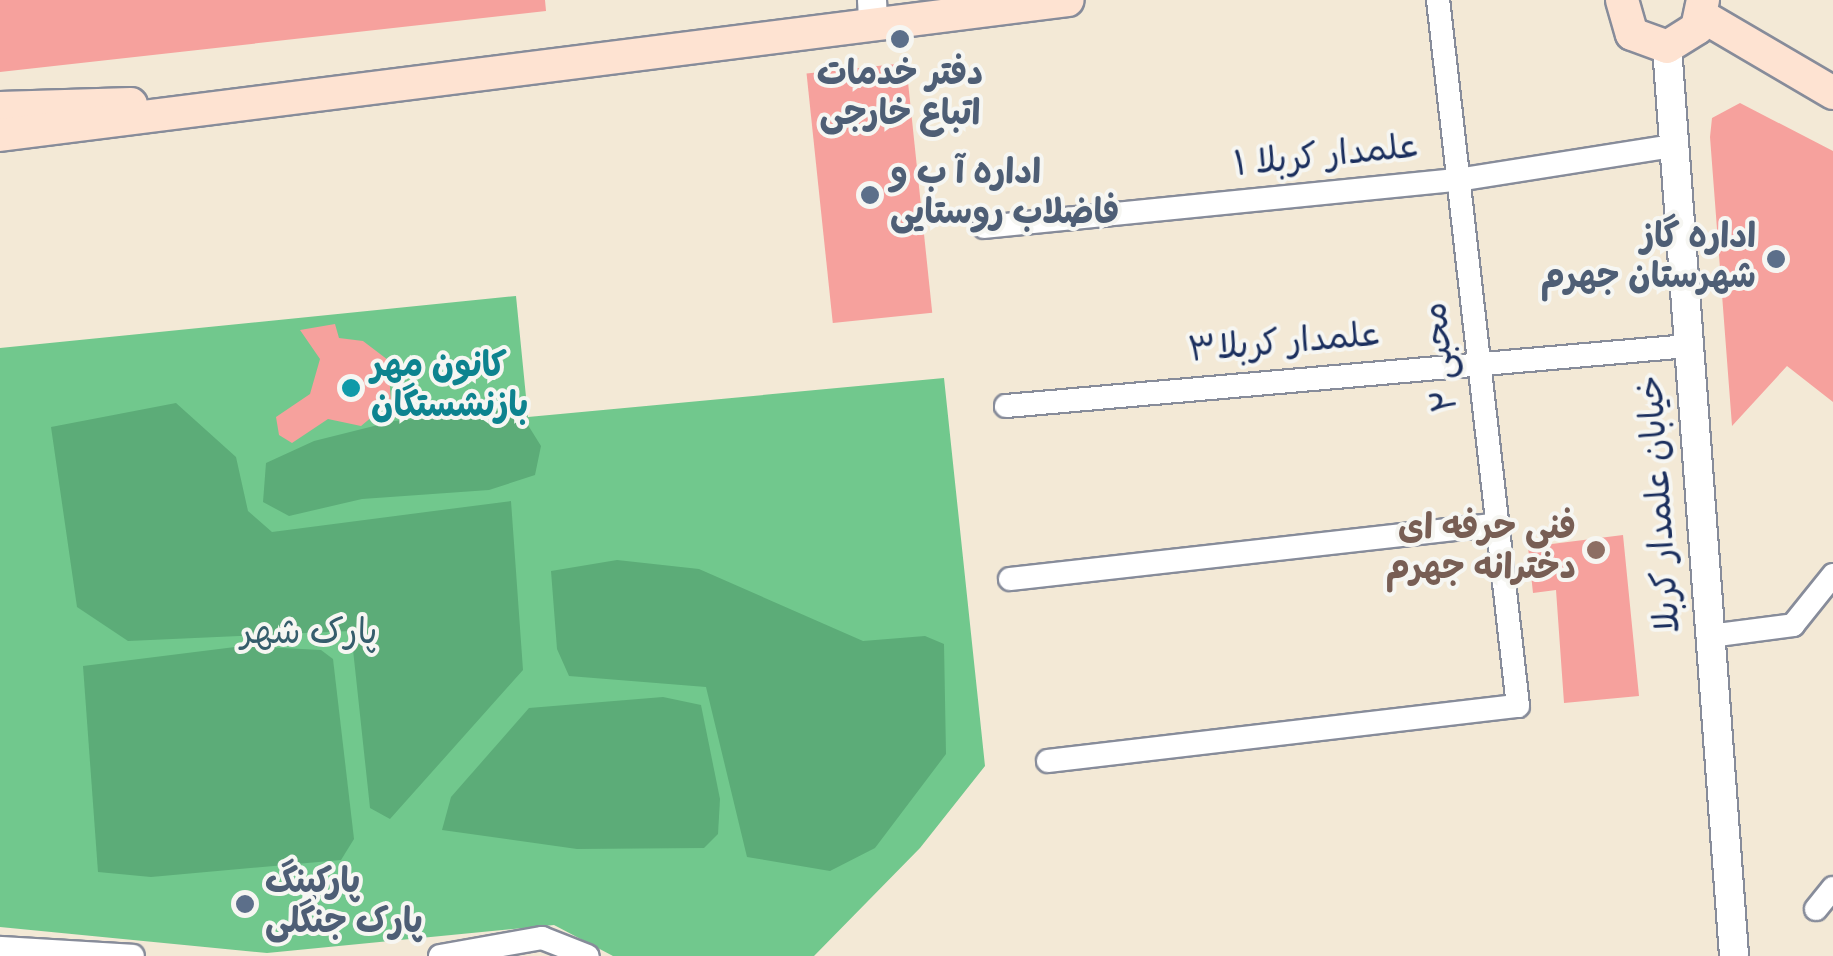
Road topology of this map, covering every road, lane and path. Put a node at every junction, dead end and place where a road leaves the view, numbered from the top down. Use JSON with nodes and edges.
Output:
{"nodes":[{"id":1,"x":1068,"y":0,"type":"edge"},
{"id":2,"x":1438,"y":0,"type":"edge"},
{"id":3,"x":1622,"y":0,"type":"edge"},
{"id":4,"x":1702,"y":8,"type":"edge"},
{"id":5,"x":873,"y":10,"type":"edge"},
{"id":6,"x":1666,"y":47,"type":"junction"},
{"id":7,"x":1833,"y":93,"type":"edge"},
{"id":8,"x":260,"y":98,"type":"junction"},
{"id":9,"x":0,"y":108,"type":"edge"},
{"id":10,"x":0,"y":135,"type":"edge"},
{"id":11,"x":1672,"y":146,"type":"junction"},
{"id":12,"x":1458,"y":180,"type":"junction"},
{"id":13,"x":984,"y":227,"type":"dead end"},
{"id":14,"x":1688,"y":346,"type":"junction"},
{"id":15,"x":1479,"y":362,"type":"junction"},
{"id":16,"x":1006,"y":406,"type":"dead end"},
{"id":17,"x":1497,"y":524,"type":"junction"},
{"id":18,"x":1833,"y":575,"type":"edge"},
{"id":19,"x":1010,"y":579,"type":"dead end"},
{"id":20,"x":1710,"y":636,"type":"junction"},
{"id":21,"x":1048,"y":761,"type":"dead end"},
{"id":22,"x":1833,"y":888,"type":"edge"},
{"id":23,"x":1816,"y":908,"type":"dead end"},
{"id":24,"x":0,"y":948,"type":"edge"},
{"id":25,"x":133,"y":956,"type":"edge"},
{"id":26,"x":440,"y":956,"type":"edge"},
{"id":27,"x":588,"y":956,"type":"edge"},
{"id":28,"x":1734,"y":956,"type":"edge"}],
"edges":[{"from":1,"to":5,"type":"main road"},
{"from":2,"to":12,"type":"street","name":"محبی ۲"},
{"from":3,"to":6,"type":"main road"},
{"from":4,"to":6,"type":"main road"},
{"from":4,"to":7,"type":"main road"},
{"from":5,"to":8,"type":"main road"},
{"from":6,"to":11,"type":"street","name":"خیابان علمدار کربلا"},
{"from":8,"to":9,"type":"main road"},
{"from":8,"to":10,"type":"main road"},
{"from":11,"to":12,"type":"street","name":"علمدار کربلا ۱"},
{"from":11,"to":14,"type":"street","name":"خیابان علمدار کربلا"},
{"from":12,"to":13,"type":"street","name":"علمدار کربلا ۱"},
{"from":12,"to":15,"type":"street","name":"محبی ۲"},
{"from":14,"to":15,"type":"street","name":"علمدار کربلا۳"},
{"from":14,"to":20,"type":"street","name":"خیابان علمدار کربلا"},
{"from":15,"to":16,"type":"street","name":"علمدار کربلا۳"},
{"from":15,"to":17,"type":"street","name":"محبی ۲"},
{"from":17,"to":19,"type":"street"},
{"from":17,"to":21,"type":"street","name":"محبی ۲"},
{"from":18,"to":20,"type":"street"},
{"from":20,"to":28,"type":"street","name":"خیابان علمدار کربلا"},
{"from":22,"to":23,"type":"street"},
{"from":24,"to":25,"type":"street"},
{"from":26,"to":27,"type":"street"}]}
